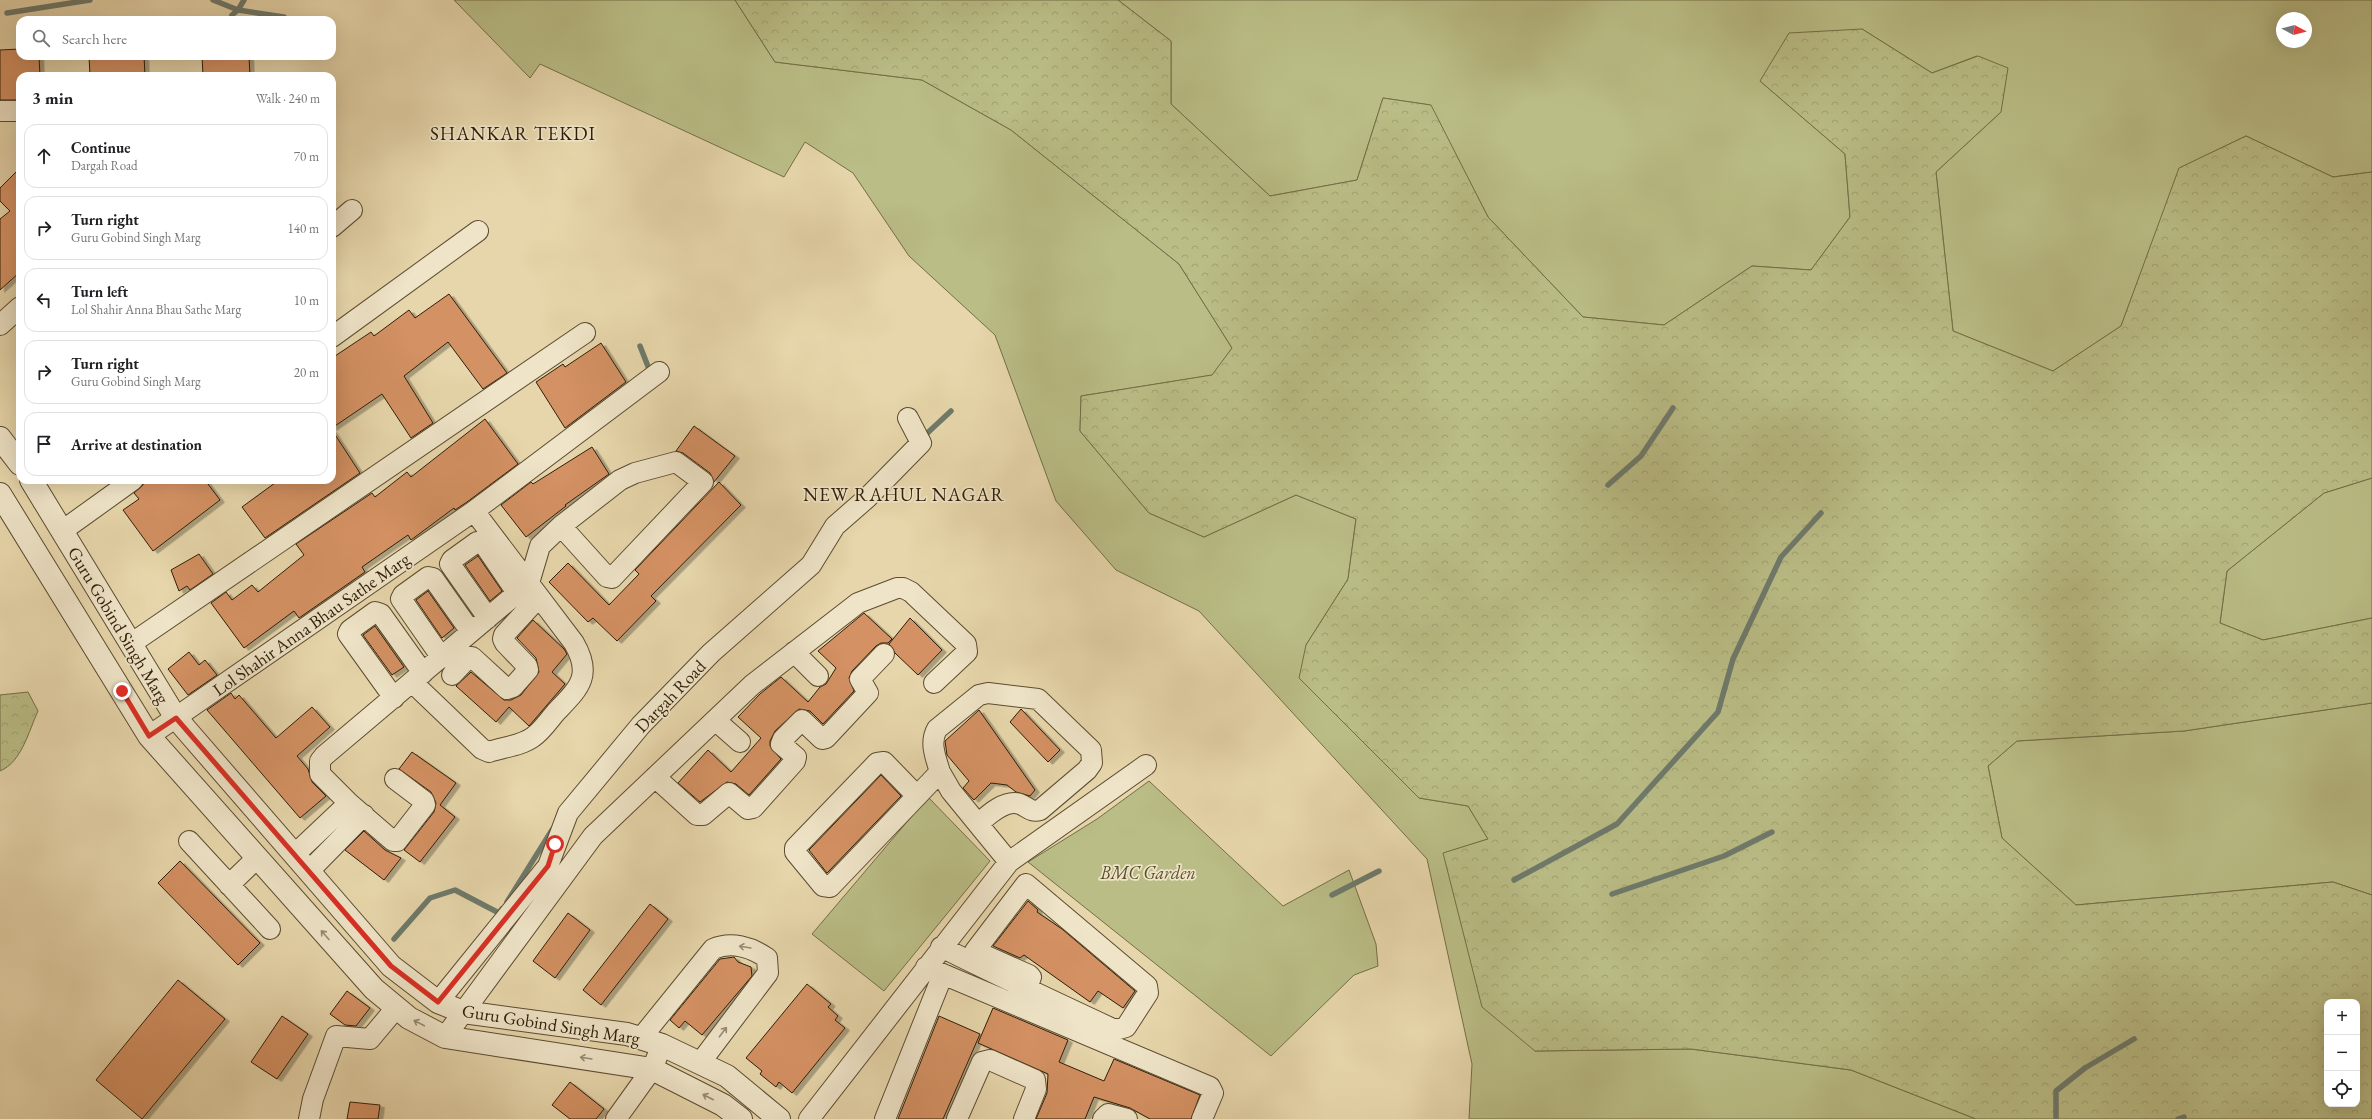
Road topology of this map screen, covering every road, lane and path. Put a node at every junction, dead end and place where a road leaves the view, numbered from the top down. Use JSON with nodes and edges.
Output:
{"nodes":[{"id":1,"x":0,"y":111,"type":"edge"},
{"id":2,"x":16,"y":111,"type":"edge"},
{"id":3,"x":352,"y":210,"type":"dead end"},
{"id":4,"x":336,"y":224,"type":"edge"},
{"id":5,"x":478,"y":231,"type":"dead end"},
{"id":6,"x":16,"y":311,"type":"edge"},
{"id":7,"x":0,"y":325,"type":"edge"},
{"id":8,"x":585,"y":333,"type":"dead end"},
{"id":9,"x":336,"y":334,"type":"edge"},
{"id":10,"x":660,"y":372,"type":"dead end"},
{"id":11,"x":908,"y":418,"type":"dead end"},
{"id":12,"x":0,"y":438,"type":"edge"},
{"id":13,"x":16,"y":459,"type":"edge"},
{"id":14,"x":17,"y":484,"type":"edge"},
{"id":15,"x":33,"y":484,"type":"edge"},
{"id":16,"x":127,"y":484,"type":"edge"},
{"id":17,"x":1,"y":498,"type":"edge"},
{"id":18,"x":474,"y":512,"type":"junction"},
{"id":19,"x":561,"y":526,"type":"junction"},
{"id":20,"x":62,"y":531,"type":"junction"},
{"id":21,"x":529,"y":591,"type":"junction"},
{"id":22,"x":488,"y":618,"type":"junction"},
{"id":23,"x":471,"y":632,"type":"junction"},
{"id":24,"x":132,"y":643,"type":"junction"},
{"id":25,"x":794,"y":652,"type":"junction"},
{"id":26,"x":884,"y":654,"type":"dead end"},
{"id":27,"x":442,"y":658,"type":"junction"},
{"id":28,"x":452,"y":675,"type":"dead end"},
{"id":29,"x":818,"y":676,"type":"dead end"},
{"id":30,"x":418,"y":678,"type":"junction"},
{"id":31,"x":934,"y":683,"type":"dead end"},
{"id":32,"x":394,"y":698,"type":"junction"},
{"id":33,"x":176,"y":718,"type":"junction"},
{"id":34,"x":715,"y":720,"type":"junction"},
{"id":35,"x":149,"y":736,"type":"junction"},
{"id":36,"x":740,"y":742,"type":"dead end"},
{"id":37,"x":1146,"y":765,"type":"dead end"},
{"id":38,"x":940,"y":772,"type":"junction"},
{"id":39,"x":655,"y":777,"type":"junction"},
{"id":40,"x":395,"y":780,"type":"dead end"},
{"id":41,"x":917,"y":796,"type":"junction"},
{"id":42,"x":356,"y":809,"type":"junction"},
{"id":43,"x":978,"y":824,"type":"junction"},
{"id":44,"x":315,"y":835,"type":"junction"},
{"id":45,"x":189,"y":841,"type":"dead end"},
{"id":46,"x":330,"y":850,"type":"junction"},
{"id":47,"x":294,"y":855,"type":"junction"},
{"id":48,"x":257,"y":858,"type":"junction"},
{"id":49,"x":1009,"y":862,"type":"junction"},
{"id":50,"x":309,"y":871,"type":"junction"},
{"id":51,"x":229,"y":885,"type":"junction"},
{"id":52,"x":270,"y":929,"type":"dead end"},
{"id":53,"x":941,"y":947,"type":"junction"},
{"id":54,"x":391,"y":966,"type":"junction"},
{"id":55,"x":935,"y":970,"type":"junction"},
{"id":56,"x":1027,"y":988,"type":"junction"},
{"id":57,"x":374,"y":989,"type":"junction"},
{"id":58,"x":1058,"y":990,"type":"dead end"},
{"id":59,"x":438,"y":1002,"type":"junction"},
{"id":60,"x":396,"y":1008,"type":"junction"},
{"id":61,"x":463,"y":1012,"type":"junction"},
{"id":62,"x":1129,"y":1023,"type":"junction"},
{"id":63,"x":444,"y":1037,"type":"junction"},
{"id":64,"x":641,"y":1038,"type":"junction"},
{"id":65,"x":662,"y":1045,"type":"junction"},
{"id":66,"x":700,"y":1063,"type":"junction"},
{"id":67,"x":652,"y":1068,"type":"junction"},
{"id":68,"x":309,"y":1119,"type":"edge"},
{"id":69,"x":616,"y":1119,"type":"edge"},
{"id":70,"x":741,"y":1119,"type":"edge"},
{"id":71,"x":779,"y":1119,"type":"edge"},
{"id":72,"x":809,"y":1119,"type":"edge"},
{"id":73,"x":885,"y":1119,"type":"edge"},
{"id":74,"x":957,"y":1119,"type":"edge"},
{"id":75,"x":1024,"y":1119,"type":"edge"},
{"id":76,"x":1103,"y":1119,"type":"edge"},
{"id":77,"x":1127,"y":1119,"type":"edge"},
{"id":78,"x":1202,"y":1119,"type":"edge"}],
"edges":[{"from":1,"to":2,"type":"street"},
{"from":3,"to":4,"type":"street"},
{"from":5,"to":9,"type":"street"},
{"from":6,"to":7,"type":"street"},
{"from":8,"to":24,"type":"street"},
{"from":10,"to":18,"type":"street","name":"Lol Shahir Anna Bhau Sathe Marg"},
{"from":11,"to":59,"type":"street","name":"Dargah Road"},
{"from":12,"to":13,"type":"street"},
{"from":14,"to":17,"type":"street"},
{"from":15,"to":20,"type":"street","name":"Guru Gobind Singh Marg"},
{"from":16,"to":20,"type":"street"},
{"from":17,"to":35,"type":"street","name":"Guru Gobind Singh Marg"},
{"from":18,"to":21,"type":"street"},
{"from":18,"to":33,"type":"street","name":"Lol Shahir Anna Bhau Sathe Marg"},
{"from":19,"to":19,"type":"street"},
{"from":19,"to":21,"type":"street"},
{"from":20,"to":24,"type":"street","name":"Guru Gobind Singh Marg"},
{"from":21,"to":22,"type":"street"},
{"from":21,"to":22,"type":"street"},
{"from":21,"to":28,"type":"street"},
{"from":21,"to":30,"type":"street"},
{"from":22,"to":23,"type":"street"},
{"from":23,"to":27,"type":"street"},
{"from":23,"to":27,"type":"street"},
{"from":24,"to":33,"type":"street","name":"Guru Gobind Singh Marg"},
{"from":25,"to":29,"type":"street"},
{"from":25,"to":31,"type":"street"},
{"from":25,"to":34,"type":"street"},
{"from":26,"to":39,"type":"street"},
{"from":27,"to":30,"type":"street"},
{"from":30,"to":32,"type":"street"},
{"from":30,"to":32,"type":"street"},
{"from":32,"to":42,"type":"street"},
{"from":33,"to":35,"type":"street","name":"Lol Shahir Anna Bhau Sathe Marg"},
{"from":33,"to":47,"type":"street","name":"Guru Gobind Singh Marg"},
{"from":34,"to":36,"type":"street"},
{"from":34,"to":39,"type":"street"},
{"from":35,"to":48,"type":"street","name":"Guru Gobind Singh Marg"},
{"from":37,"to":49,"type":"street"},
{"from":38,"to":41,"type":"street"},
{"from":38,"to":43,"type":"street"},
{"from":38,"to":43,"type":"street"},
{"from":39,"to":61,"type":"street"},
{"from":40,"to":42,"type":"street"},
{"from":41,"to":41,"type":"street"},
{"from":42,"to":44,"type":"street"},
{"from":42,"to":46,"type":"street"},
{"from":43,"to":49,"type":"street"},
{"from":44,"to":46,"type":"street"},
{"from":44,"to":47,"type":"street"},
{"from":45,"to":51,"type":"street"},
{"from":46,"to":50,"type":"street"},
{"from":47,"to":50,"type":"street","name":"Guru Gobind Singh Marg"},
{"from":48,"to":51,"type":"street"},
{"from":57,"to":48,"type":"street","name":"Guru Gobind Singh Marg","one_way":true},
{"from":49,"to":53,"type":"street"},
{"from":50,"to":54,"type":"street","name":"Guru Gobind Singh Marg"},
{"from":51,"to":52,"type":"street"},
{"from":53,"to":55,"type":"street"},
{"from":53,"to":56,"type":"street"},
{"from":54,"to":57,"type":"street"},
{"from":54,"to":59,"type":"street","name":"Guru Gobind Singh Marg"},
{"from":55,"to":72,"type":"street"},
{"from":55,"to":73,"type":"street"},
{"from":55,"to":78,"type":"street"},
{"from":56,"to":62,"type":"street"},
{"from":56,"to":62,"type":"street"},
{"from":57,"to":60,"type":"street","name":"Guru Gobind Singh Marg"},
{"from":58,"to":62,"type":"street"},
{"from":59,"to":61,"type":"street","name":"Guru Gobind Singh Marg"},
{"from":63,"to":60,"type":"street","name":"Guru Gobind Singh Marg","one_way":true},
{"from":60,"to":68,"type":"street"},
{"from":61,"to":63,"type":"street"},
{"from":61,"to":64,"type":"street","name":"Guru Gobind Singh Marg"},
{"from":67,"to":63,"type":"street","name":"Guru Gobind Singh Marg","one_way":true},
{"from":64,"to":65,"type":"street","name":"Guru Gobind Singh Marg"},
{"from":66,"to":64,"type":"street","one_way":true},
{"from":65,"to":66,"type":"street","name":"Guru Gobind Singh Marg"},
{"from":65,"to":67,"type":"street"},
{"from":66,"to":71,"type":"street","name":"Guru Gobind Singh Marg"},
{"from":67,"to":69,"type":"street"},
{"from":70,"to":67,"type":"street","name":"Guru Gobind Singh Marg","one_way":true},
{"from":74,"to":75,"type":"street"},
{"from":76,"to":77,"type":"street"}]}
